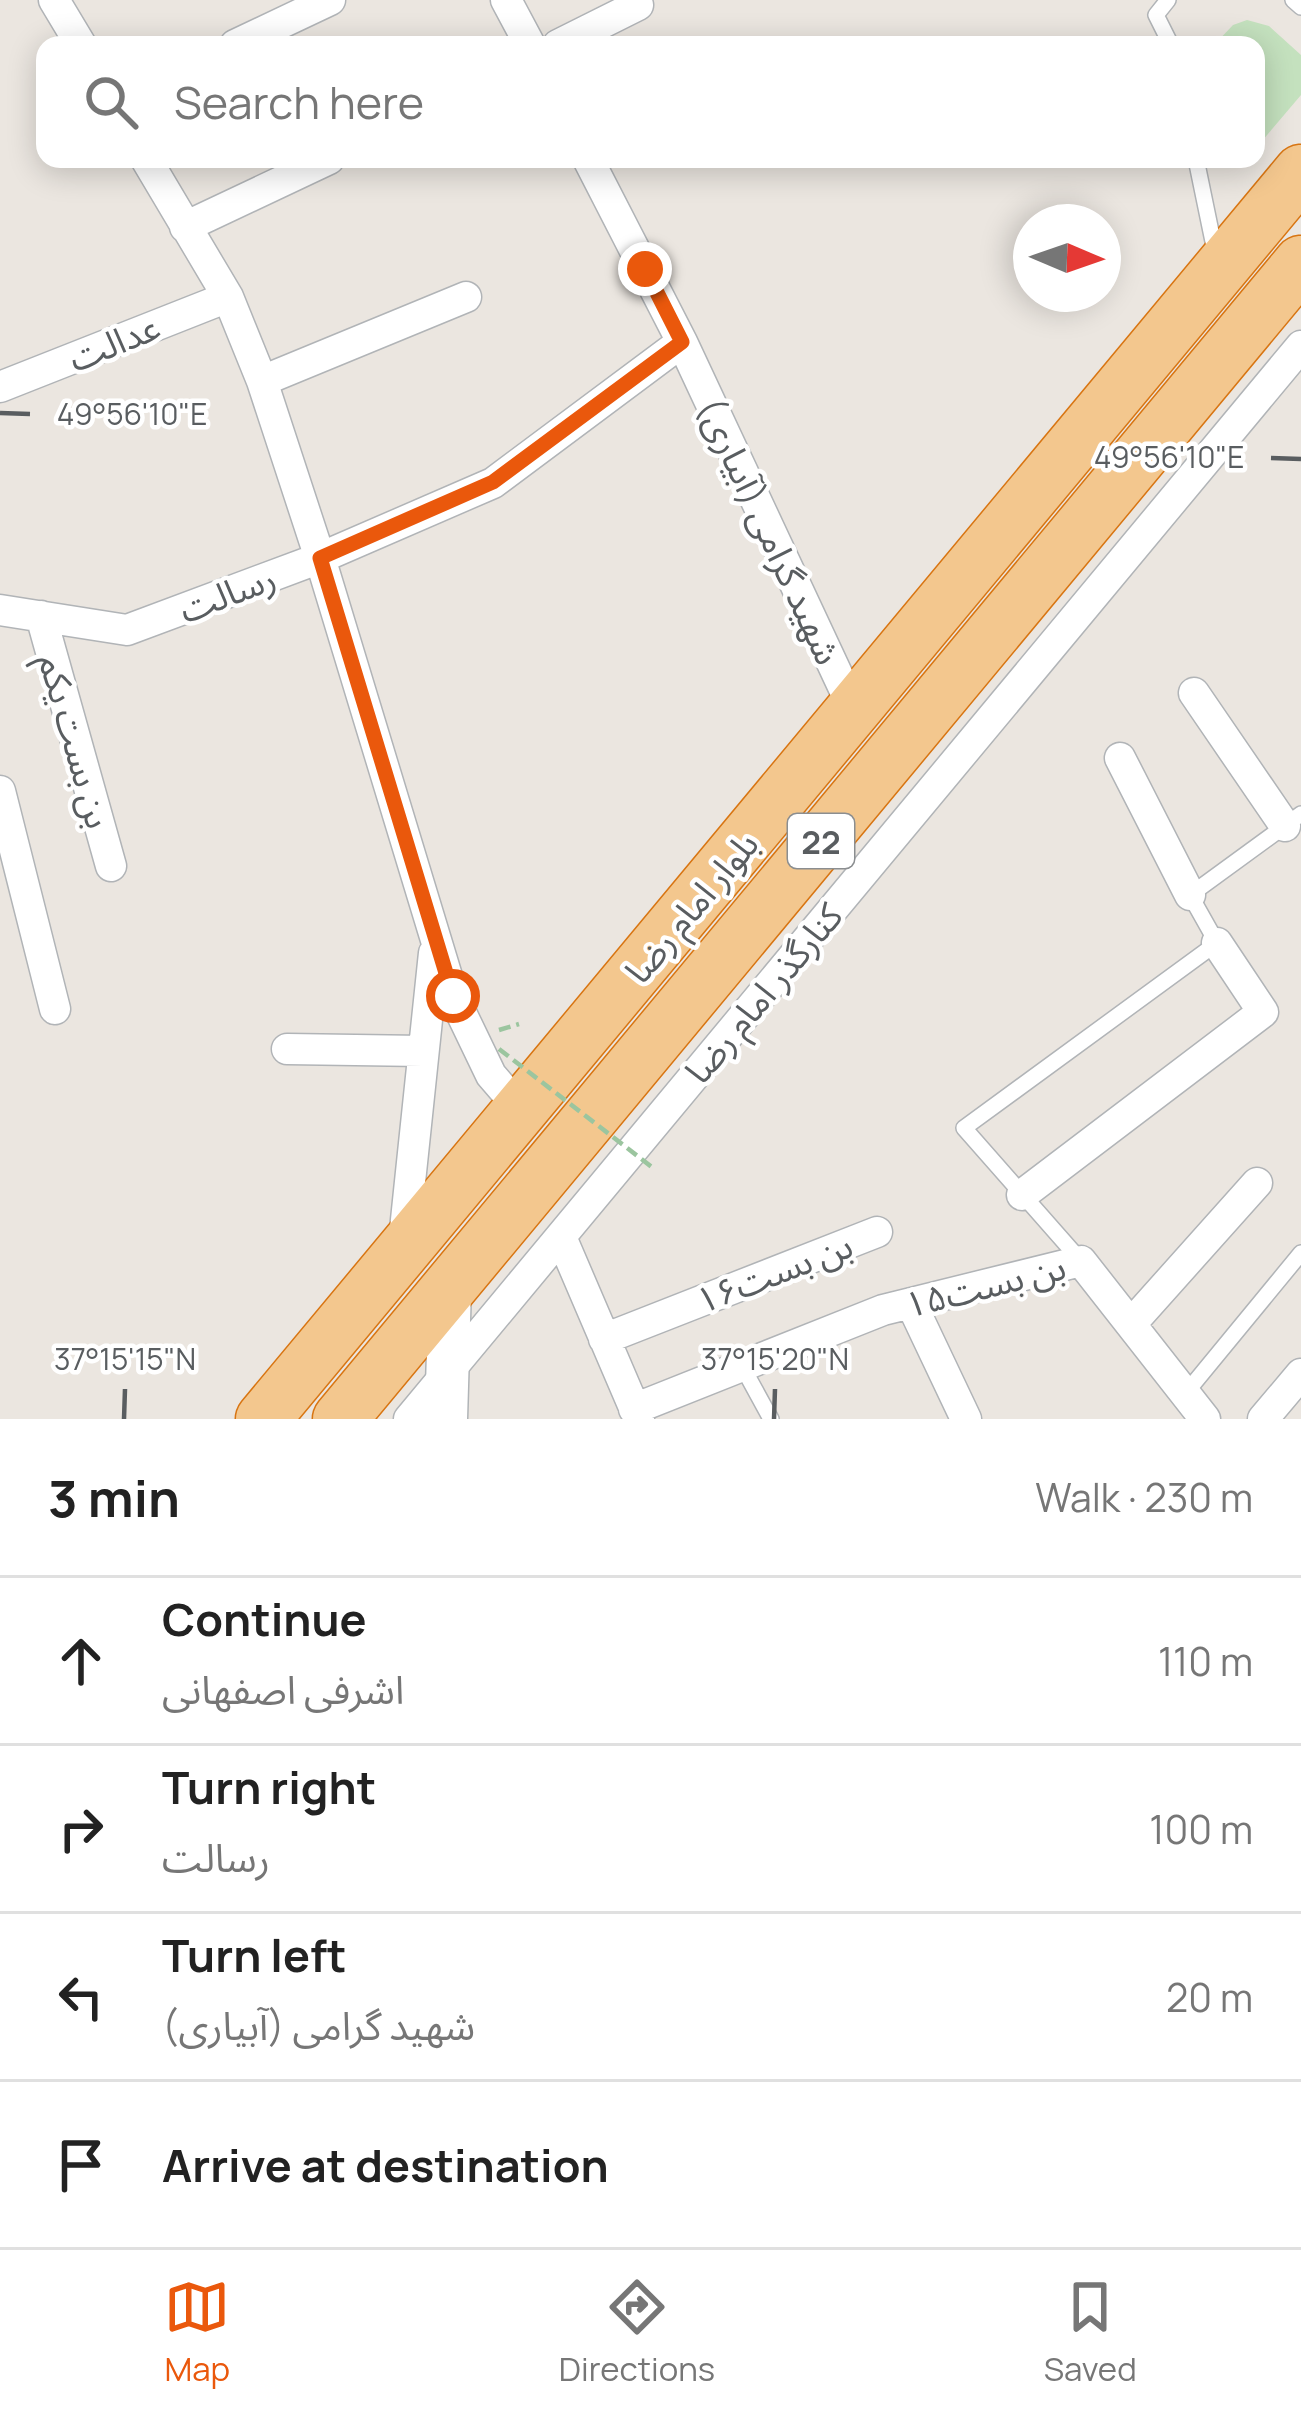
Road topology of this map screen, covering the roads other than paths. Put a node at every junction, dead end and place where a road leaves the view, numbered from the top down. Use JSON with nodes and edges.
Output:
{"nodes":[{"id":1,"x":330,"y":0,"type":"edge"},
{"id":2,"x":506,"y":0,"type":"edge"},
{"id":3,"x":1168,"y":0,"type":"edge"},
{"id":4,"x":1293,"y":0,"type":"edge"},
{"id":5,"x":66,"y":4,"type":"edge"},
{"id":6,"x":638,"y":5,"type":"dead end"},
{"id":7,"x":1301,"y":7,"type":"edge"},
{"id":8,"x":78,"y":36,"type":"edge"},
{"id":9,"x":254,"y":36,"type":"edge"},
{"id":10,"x":525,"y":36,"type":"edge"},
{"id":11,"x":576,"y":36,"type":"edge"},
{"id":12,"x":1166,"y":36,"type":"edge"},
{"id":13,"x":151,"y":168,"type":"edge"},
{"id":14,"x":310,"y":168,"type":"edge"},
{"id":15,"x":593,"y":168,"type":"edge"},
{"id":16,"x":1198,"y":168,"type":"edge"},
{"id":17,"x":1301,"y":172,"type":"edge"},
{"id":18,"x":185,"y":226,"type":"junction"},
{"id":19,"x":1301,"y":263,"type":"edge"},
{"id":20,"x":1219,"y":271,"type":"junction"},
{"id":21,"x":466,"y":296,"type":"dead end"},
{"id":22,"x":228,"y":297,"type":"junction"},
{"id":23,"x":682,"y":342,"type":"junction"},
{"id":24,"x":1301,"y":346,"type":"edge"},
{"id":25,"x":262,"y":381,"type":"junction"},
{"id":26,"x":0,"y":387,"type":"edge"},
{"id":27,"x":1178,"y":452,"type":"junction"},
{"id":28,"x":320,"y":558,"type":"junction"},
{"id":29,"x":0,"y":610,"type":"edge"},
{"id":30,"x":41,"y":616,"type":"junction"},
{"id":31,"x":1194,"y":693,"type":"dead end"},
{"id":32,"x":854,"y":710,"type":"junction"},
{"id":33,"x":965,"y":710,"type":"junction"},
{"id":34,"x":1120,"y":758,"type":"dead end"},
{"id":35,"x":0,"y":791,"type":"edge"},
{"id":36,"x":1293,"y":820,"type":"edge"},
{"id":37,"x":111,"y":866,"type":"dead end"},
{"id":38,"x":1190,"y":895,"type":"junction"},
{"id":39,"x":436,"y":941,"type":"junction"},
{"id":40,"x":1217,"y":944,"type":"junction"},
{"id":41,"x":56,"y":1010,"type":"dead end"},
{"id":42,"x":287,"y":1048,"type":"dead end"},
{"id":43,"x":423,"y":1052,"type":"junction"},
{"id":44,"x":521,"y":1111,"type":"junction"},
{"id":45,"x":1257,"y":1183,"type":"dead end"},
{"id":46,"x":1022,"y":1195,"type":"junction"},
{"id":47,"x":877,"y":1232,"type":"dead end"},
{"id":48,"x":561,"y":1237,"type":"junction"},
{"id":49,"x":403,"y":1250,"type":"junction"},
{"id":50,"x":1301,"y":1253,"type":"edge"},
{"id":51,"x":1081,"y":1261,"type":"junction"},
{"id":52,"x":450,"y":1287,"type":"junction"},
{"id":53,"x":911,"y":1303,"type":"junction"},
{"id":54,"x":1131,"y":1324,"type":"junction"},
{"id":55,"x":604,"y":1339,"type":"junction"},
{"id":56,"x":742,"y":1366,"type":"junction"},
{"id":57,"x":448,"y":1372,"type":"junction"},
{"id":58,"x":1301,"y":1374,"type":"edge"},
{"id":59,"x":1185,"y":1394,"type":"junction"},
{"id":60,"x":637,"y":1414,"type":"edge"},
{"id":61,"x":263,"y":1419,"type":"edge"},
{"id":62,"x":340,"y":1419,"type":"edge"},
{"id":63,"x":409,"y":1419,"type":"edge"},
{"id":64,"x":446,"y":1419,"type":"edge"},
{"id":65,"x":771,"y":1419,"type":"edge"},
{"id":66,"x":966,"y":1419,"type":"edge"},
{"id":67,"x":1205,"y":1419,"type":"edge"},
{"id":68,"x":1263,"y":1419,"type":"edge"}],
"edges":[{"from":1,"to":9,"type":"street"},
{"from":2,"to":10,"type":"street"},
{"from":3,"to":12,"type":"lane"},
{"from":4,"to":7,"type":"lane"},
{"from":5,"to":8,"type":"street"},
{"from":6,"to":11,"type":"street"},
{"from":13,"to":18,"type":"street"},
{"from":14,"to":18,"type":"street"},
{"from":15,"to":23,"type":"street","name":"شهید گرامی (آبیاری)"},
{"from":16,"to":20,"type":"lane"},
{"from":17,"to":20,"type":"highway","name":"بلوار امام رضا","number":"22"},
{"from":18,"to":22,"type":"street"},
{"from":19,"to":27,"type":"highway","name":"بلوار امام رضا","number":"22"},
{"from":20,"to":32,"type":"highway","name":"بلوار امام رضا","number":"22"},
{"from":21,"to":25,"type":"street"},
{"from":22,"to":25,"type":"street"},
{"from":22,"to":26,"type":"street","name":"عدالت"},
{"from":23,"to":28,"type":"street","name":"رسالت"},
{"from":23,"to":32,"type":"street","name":"شهید گرامی (آبیاری)"},
{"from":24,"to":27,"type":"street"},
{"from":25,"to":28,"type":"street"},
{"from":27,"to":33,"type":"highway","name":"بلوار امام رضا","number":"22"},
{"from":28,"to":30,"type":"street","name":"رسالت"},
{"from":28,"to":39,"type":"street"},
{"from":29,"to":30,"type":"street","name":"رسالت"},
{"from":30,"to":37,"type":"street","name":"بن بست یکم"},
{"from":31,"to":36,"type":"street"},
{"from":32,"to":44,"type":"highway","name":"بلوار امام رضا","number":"22"},
{"from":33,"to":48,"type":"street","name":"کنارگذر امام رضا"},
{"from":33,"to":52,"type":"highway","name":"بلوار امام رضا","number":"22"},
{"from":34,"to":38,"type":"street"},
{"from":35,"to":41,"type":"street"},
{"from":36,"to":38,"type":"lane"},
{"from":38,"to":40,"type":"lane"},
{"from":39,"to":43,"type":"street"},
{"from":39,"to":44,"type":"street"},
{"from":40,"to":46,"type":"street"},
{"from":40,"to":46,"type":"lane"},
{"from":42,"to":43,"type":"street"},
{"from":43,"to":49,"type":"street"},
{"from":44,"to":49,"type":"highway","name":"بلوار امام رضا","number":"22"},
{"from":45,"to":54,"type":"street"},
{"from":46,"to":51,"type":"lane"},
{"from":47,"to":55,"type":"street","name":"بن بست۱۶"},
{"from":48,"to":55,"type":"street"},
{"from":48,"to":57,"type":"street","name":"کنارگذر امام رضا"},
{"from":49,"to":61,"type":"highway","name":"بلوار امام رضا","number":"22"},
{"from":50,"to":59,"type":"lane"},
{"from":51,"to":53,"type":"street","name":"بن بست۱۵"},
{"from":51,"to":54,"type":"street","name":"بن بست۱۵"},
{"from":52,"to":57,"type":"main road"},
{"from":52,"to":62,"type":"highway","name":"بلوار امام رضا","number":"22"},
{"from":53,"to":56,"type":"street","name":"بن بست۱۵"},
{"from":53,"to":66,"type":"street"},
{"from":54,"to":59,"type":"street","name":"بن بست۱۵"},
{"from":55,"to":60,"type":"street"},
{"from":56,"to":60,"type":"street","name":"بن بست۱۵"},
{"from":56,"to":65,"type":"lane"},
{"from":57,"to":63,"type":"street","name":"کنارگذر امام رضا"},
{"from":57,"to":64,"type":"main road"},
{"from":58,"to":68,"type":"street"},
{"from":59,"to":67,"type":"street","name":"بن بست۱۵"}]}
